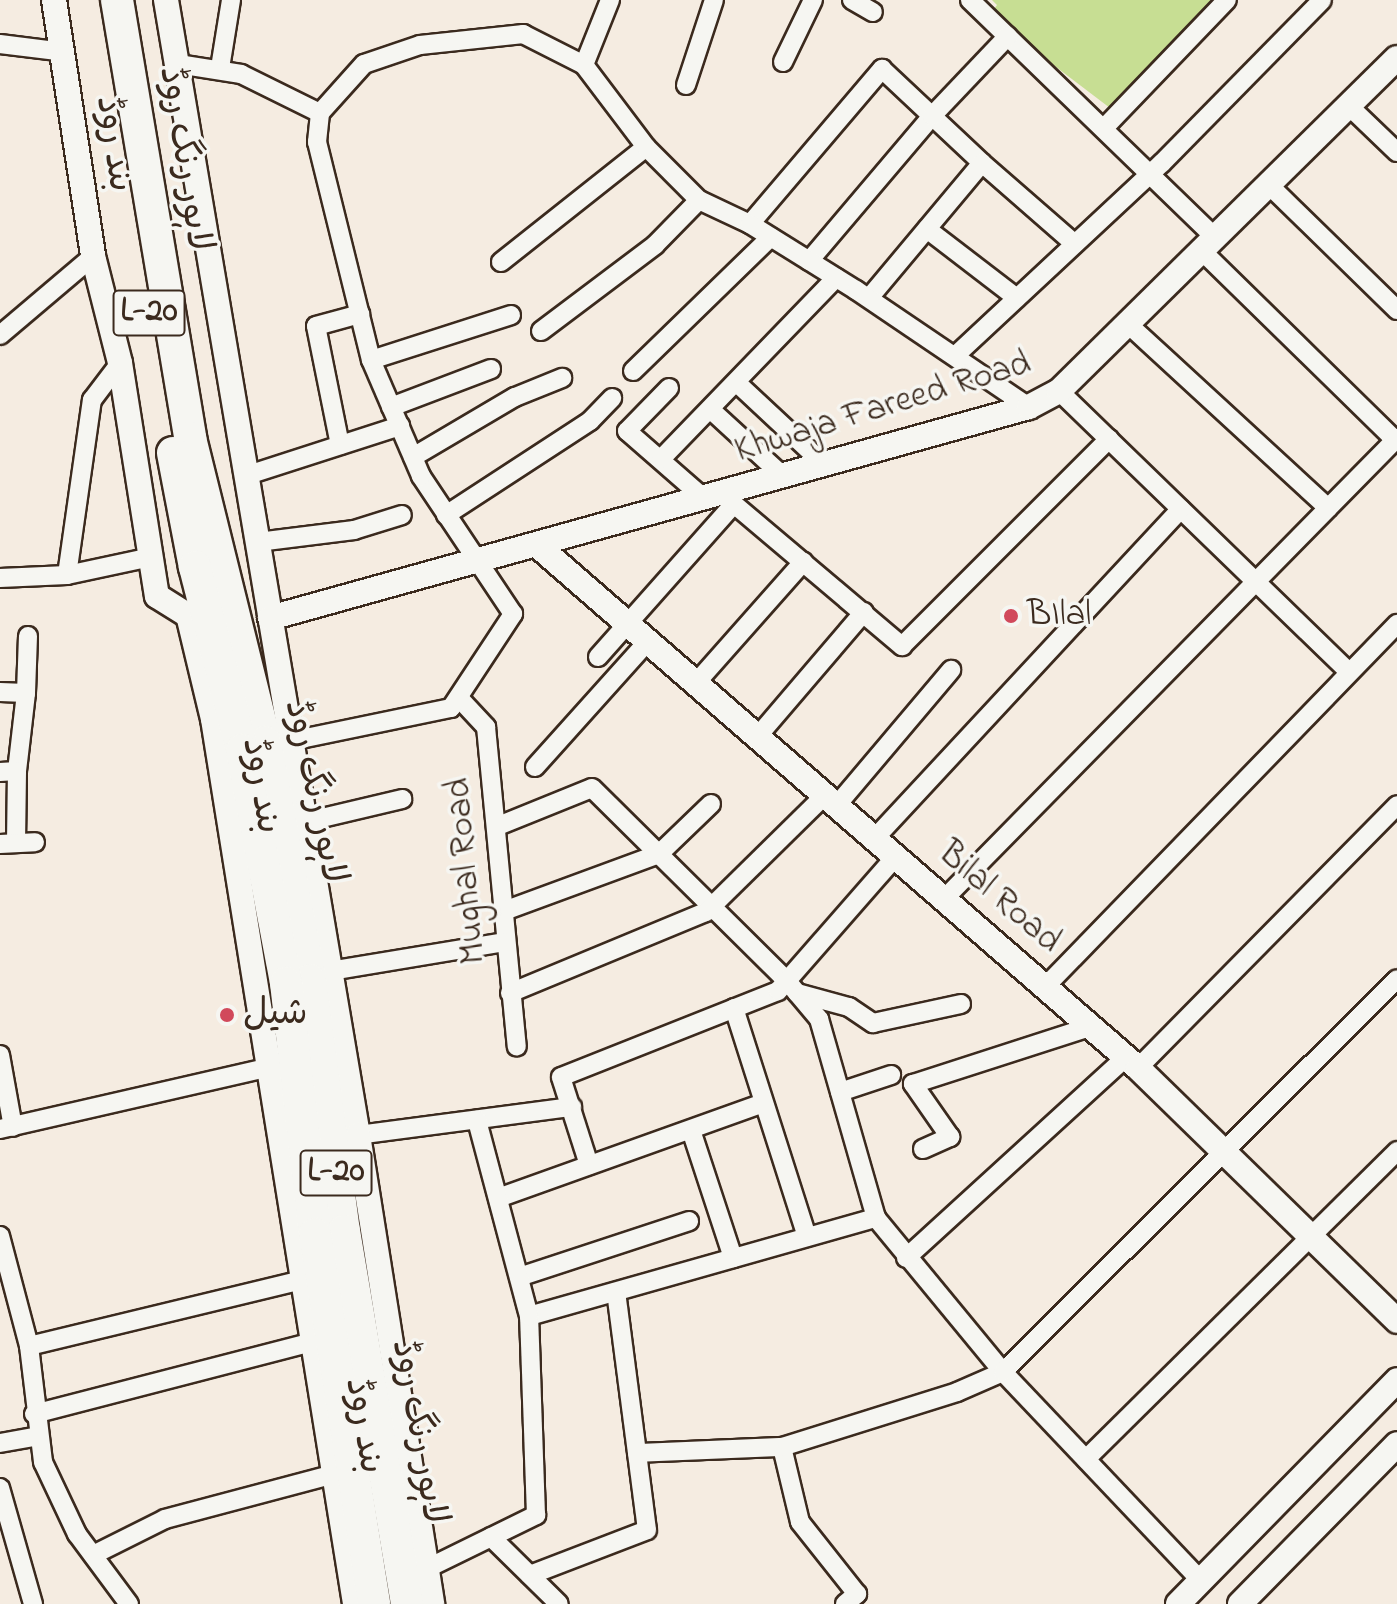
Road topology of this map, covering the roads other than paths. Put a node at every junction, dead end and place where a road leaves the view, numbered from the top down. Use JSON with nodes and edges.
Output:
{"nodes":[{"id":1,"x":54,"y":0,"type":"edge"},
{"id":2,"x":97,"y":0,"type":"edge"},
{"id":3,"x":117,"y":0,"type":"edge"},
{"id":4,"x":166,"y":0,"type":"edge"},
{"id":5,"x":231,"y":0,"type":"edge"},
{"id":6,"x":610,"y":0,"type":"edge"},
{"id":7,"x":714,"y":0,"type":"edge"},
{"id":8,"x":813,"y":0,"type":"edge"},
{"id":9,"x":852,"y":0,"type":"edge"},
{"id":10,"x":970,"y":0,"type":"edge"},
{"id":11,"x":1227,"y":0,"type":"edge"},
{"id":12,"x":1322,"y":0,"type":"edge"},
{"id":13,"x":873,"y":12,"type":"dead end"},
{"id":14,"x":1008,"y":36,"type":"junction"},
{"id":15,"x":0,"y":44,"type":"edge"},
{"id":16,"x":64,"y":52,"type":"junction"},
{"id":17,"x":1397,"y":58,"type":"edge"},
{"id":18,"x":783,"y":62,"type":"dead end"},
{"id":19,"x":178,"y":64,"type":"junction"},
{"id":20,"x":584,"y":65,"type":"junction"},
{"id":21,"x":220,"y":68,"type":"junction"},
{"id":22,"x":686,"y":85,"type":"dead end"},
{"id":23,"x":1350,"y":107,"type":"junction"},
{"id":24,"x":320,"y":113,"type":"junction"},
{"id":25,"x":932,"y":116,"type":"junction"},
{"id":26,"x":1105,"y":127,"type":"junction"},
{"id":27,"x":646,"y":147,"type":"junction"},
{"id":28,"x":1397,"y":152,"type":"edge"},
{"id":29,"x":982,"y":163,"type":"junction"},
{"id":30,"x":1152,"y":173,"type":"junction"},
{"id":31,"x":1269,"y":185,"type":"junction"},
{"id":32,"x":699,"y":200,"type":"junction"},
{"id":33,"x":750,"y":224,"type":"junction"},
{"id":34,"x":927,"y":229,"type":"junction"},
{"id":35,"x":771,"y":237,"type":"junction"},
{"id":36,"x":1075,"y":244,"type":"junction"},
{"id":37,"x":1209,"y":244,"type":"junction"},
{"id":38,"x":93,"y":256,"type":"junction"},
{"id":39,"x":809,"y":261,"type":"junction"},
{"id":40,"x":501,"y":262,"type":"dead end"},
{"id":41,"x":836,"y":278,"type":"junction"},
{"id":42,"x":869,"y":298,"type":"junction"},
{"id":43,"x":1017,"y":298,"type":"junction"},
{"id":44,"x":1397,"y":310,"type":"edge"},
{"id":45,"x":360,"y":314,"type":"junction"},
{"id":46,"x":511,"y":315,"type":"dead end"},
{"id":47,"x":1128,"y":324,"type":"junction"},
{"id":48,"x":541,"y":331,"type":"dead end"},
{"id":49,"x":0,"y":335,"type":"edge"},
{"id":50,"x":956,"y":355,"type":"junction"},
{"id":51,"x":371,"y":360,"type":"junction"},
{"id":52,"x":120,"y":363,"type":"junction"},
{"id":53,"x":491,"y":369,"type":"dead end"},
{"id":54,"x":633,"y":371,"type":"dead end"},
{"id":55,"x":562,"y":378,"type":"dead end"},
{"id":56,"x":737,"y":383,"type":"junction"},
{"id":57,"x":669,"y":388,"type":"dead end"},
{"id":58,"x":1059,"y":391,"type":"junction"},
{"id":59,"x":612,"y":398,"type":"dead end"},
{"id":60,"x":391,"y":407,"type":"junction"},
{"id":61,"x":1029,"y":407,"type":"junction"},
{"id":62,"x":710,"y":409,"type":"junction"},
{"id":63,"x":400,"y":426,"type":"junction"},
{"id":64,"x":1109,"y":439,"type":"junction"},
{"id":65,"x":1396,"y":439,"type":"edge"},
{"id":66,"x":340,"y":445,"type":"junction"},
{"id":67,"x":413,"y":457,"type":"junction"},
{"id":68,"x":661,"y":459,"type":"junction"},
{"id":69,"x":825,"y":465,"type":"junction"},
{"id":70,"x":248,"y":475,"type":"junction"},
{"id":71,"x":784,"y":477,"type":"junction"},
{"id":72,"x":720,"y":499,"type":"junction"},
{"id":73,"x":1328,"y":508,"type":"junction"},
{"id":74,"x":1181,"y":509,"type":"junction"},
{"id":75,"x":402,"y":515,"type":"dead end"},
{"id":76,"x":446,"y":515,"type":"junction"},
{"id":77,"x":258,"y":542,"type":"junction"},
{"id":78,"x":538,"y":546,"type":"junction"},
{"id":79,"x":151,"y":557,"type":"junction"},
{"id":80,"x":479,"y":562,"type":"junction"},
{"id":81,"x":803,"y":562,"type":"junction"},
{"id":82,"x":67,"y":575,"type":"junction"},
{"id":83,"x":0,"y":578,"type":"edge"},
{"id":84,"x":1255,"y":582,"type":"junction"},
{"id":85,"x":864,"y":612,"type":"junction"},
{"id":86,"x":270,"y":618,"type":"junction"},
{"id":87,"x":627,"y":623,"type":"junction"},
{"id":88,"x":1397,"y":625,"type":"edge"},
{"id":89,"x":28,"y":636,"type":"dead end"},
{"id":90,"x":648,"y":641,"type":"junction"},
{"id":91,"x":598,"y":657,"type":"dead end"},
{"id":92,"x":951,"y":670,"type":"dead end"},
{"id":93,"x":1349,"y":672,"type":"junction"},
{"id":94,"x":696,"y":683,"type":"junction"},
{"id":95,"x":0,"y":692,"type":"edge"},
{"id":96,"x":26,"y":693,"type":"junction"},
{"id":97,"x":459,"y":698,"type":"junction"},
{"id":98,"x":758,"y":736,"type":"junction"},
{"id":99,"x":266,"y":744,"type":"junction"},
{"id":100,"x":535,"y":767,"type":"dead end"},
{"id":101,"x":9,"y":772,"type":"edge"},
{"id":102,"x":402,"y":799,"type":"dead end"},
{"id":103,"x":831,"y":800,"type":"junction"},
{"id":104,"x":711,"y":804,"type":"dead end"},
{"id":105,"x":1397,"y":805,"type":"edge"},
{"id":106,"x":305,"y":822,"type":"junction"},
{"id":107,"x":498,"y":826,"type":"junction"},
{"id":108,"x":875,"y":838,"type":"junction"},
{"id":109,"x":17,"y":843,"type":"edge"},
{"id":110,"x":659,"y":854,"type":"junction"},
{"id":111,"x":896,"y":856,"type":"junction"},
{"id":112,"x":945,"y":898,"type":"junction"},
{"id":113,"x":712,"y":906,"type":"junction"},
{"id":114,"x":504,"y":911,"type":"junction"},
{"id":115,"x":506,"y":942,"type":"junction"},
{"id":116,"x":330,"y":971,"type":"junction"},
{"id":117,"x":1397,"y":979,"type":"edge"},
{"id":118,"x":792,"y":987,"type":"junction"},
{"id":119,"x":1045,"y":987,"type":"junction"},
{"id":120,"x":510,"y":993,"type":"junction"},
{"id":121,"x":961,"y":1004,"type":"dead end"},
{"id":122,"x":734,"y":1008,"type":"junction"},
{"id":123,"x":1090,"y":1027,"type":"junction"},
{"id":124,"x":517,"y":1047,"type":"dead end"},
{"id":125,"x":0,"y":1055,"type":"edge"},
{"id":126,"x":1132,"y":1063,"type":"junction"},
{"id":127,"x":267,"y":1068,"type":"junction"},
{"id":128,"x":891,"y":1075,"type":"dead end"},
{"id":129,"x":840,"y":1092,"type":"junction"},
{"id":130,"x":764,"y":1103,"type":"junction"},
{"id":131,"x":572,"y":1107,"type":"junction"},
{"id":132,"x":477,"y":1120,"type":"junction"},
{"id":133,"x":7,"y":1128,"type":"edge"},
{"id":134,"x":691,"y":1130,"type":"junction"},
{"id":135,"x":358,"y":1135,"type":"junction"},
{"id":136,"x":923,"y":1149,"type":"dead end"},
{"id":137,"x":1226,"y":1151,"type":"junction"},
{"id":138,"x":1397,"y":1151,"type":"edge"},
{"id":139,"x":589,"y":1165,"type":"junction"},
{"id":140,"x":498,"y":1198,"type":"junction"},
{"id":141,"x":876,"y":1218,"type":"junction"},
{"id":142,"x":689,"y":1221,"type":"dead end"},
{"id":143,"x":0,"y":1236,"type":"edge"},
{"id":144,"x":807,"y":1237,"type":"junction"},
{"id":145,"x":1311,"y":1239,"type":"junction"},
{"id":146,"x":733,"y":1258,"type":"junction"},
{"id":147,"x":906,"y":1258,"type":"junction"},
{"id":148,"x":519,"y":1277,"type":"junction"},
{"id":149,"x":302,"y":1280,"type":"junction"},
{"id":150,"x":616,"y":1292,"type":"junction"},
{"id":151,"x":529,"y":1316,"type":"junction"},
{"id":152,"x":1397,"y":1321,"type":"edge"},
{"id":153,"x":312,"y":1342,"type":"junction"},
{"id":154,"x":29,"y":1346,"type":"junction"},
{"id":155,"x":1003,"y":1372,"type":"junction"},
{"id":156,"x":1397,"y":1380,"type":"edge"},
{"id":157,"x":34,"y":1414,"type":"junction"},
{"id":158,"x":38,"y":1436,"type":"junction"},
{"id":159,"x":0,"y":1443,"type":"edge"},
{"id":160,"x":1397,"y":1444,"type":"edge"},
{"id":161,"x":782,"y":1447,"type":"junction"},
{"id":162,"x":637,"y":1453,"type":"junction"},
{"id":163,"x":1086,"y":1459,"type":"junction"},
{"id":164,"x":334,"y":1474,"type":"junction"},
{"id":165,"x":0,"y":1488,"type":"edge"},
{"id":166,"x":491,"y":1537,"type":"junction"},
{"id":167,"x":93,"y":1555,"type":"junction"},
{"id":168,"x":426,"y":1569,"type":"junction"},
{"id":169,"x":530,"y":1575,"type":"junction"},
{"id":170,"x":1201,"y":1581,"type":"junction"},
{"id":171,"x":857,"y":1601,"type":"edge"},
{"id":172,"x":357,"y":1603,"type":"edge"},
{"id":173,"x":33,"y":1604,"type":"edge"},
{"id":174,"x":129,"y":1604,"type":"edge"},
{"id":175,"x":407,"y":1604,"type":"edge"},
{"id":176,"x":432,"y":1604,"type":"edge"},
{"id":177,"x":559,"y":1604,"type":"edge"},
{"id":178,"x":1178,"y":1604,"type":"edge"},
{"id":179,"x":1240,"y":1604,"type":"edge"}],
"edges":[{"from":1,"to":16,"type":"main road","name":"بند روڈ"},
{"from":2,"to":99,"type":"highway","name":"لاہور رنگ روڈ","number":"L-20"},
{"from":3,"to":99,"type":"highway","name":"لاہور رنگ روڈ","number":"L-20"},
{"from":4,"to":19,"type":"main road","name":"بند روڈ"},
{"from":5,"to":21,"type":"street"},
{"from":6,"to":20,"type":"street"},
{"from":7,"to":22,"type":"street"},
{"from":8,"to":18,"type":"street"},
{"from":9,"to":13,"type":"street"},
{"from":10,"to":14,"type":"street"},
{"from":11,"to":26,"type":"street"},
{"from":12,"to":30,"type":"street"},
{"from":14,"to":25,"type":"street"},
{"from":14,"to":26,"type":"street"},
{"from":15,"to":16,"type":"street"},
{"from":16,"to":38,"type":"main road","name":"بند روڈ"},
{"from":17,"to":23,"type":"main road","name":"Khwaja Fareed Road"},
{"from":19,"to":21,"type":"street"},
{"from":19,"to":70,"type":"main road","name":"بند روڈ"},
{"from":20,"to":24,"type":"street"},
{"from":20,"to":27,"type":"street"},
{"from":21,"to":24,"type":"street"},
{"from":23,"to":28,"type":"street"},
{"from":23,"to":31,"type":"main road","name":"Khwaja Fareed Road"},
{"from":24,"to":45,"type":"street"},
{"from":25,"to":29,"type":"street"},
{"from":25,"to":33,"type":"street"},
{"from":25,"to":39,"type":"street"},
{"from":26,"to":30,"type":"street"},
{"from":27,"to":32,"type":"street"},
{"from":27,"to":40,"type":"street"},
{"from":29,"to":34,"type":"street"},
{"from":29,"to":36,"type":"street"},
{"from":30,"to":36,"type":"street"},
{"from":30,"to":37,"type":"street"},
{"from":31,"to":37,"type":"main road","name":"Khwaja Fareed Road"},
{"from":31,"to":44,"type":"street"},
{"from":32,"to":33,"type":"street"},
{"from":32,"to":48,"type":"street"},
{"from":33,"to":35,"type":"street"},
{"from":34,"to":42,"type":"street"},
{"from":34,"to":43,"type":"street"},
{"from":35,"to":39,"type":"street"},
{"from":35,"to":54,"type":"street"},
{"from":36,"to":43,"type":"street"},
{"from":37,"to":47,"type":"main road","name":"Khwaja Fareed Road"},
{"from":37,"to":65,"type":"street"},
{"from":38,"to":49,"type":"street"},
{"from":38,"to":52,"type":"main road","name":"بند روڈ"},
{"from":39,"to":41,"type":"street"},
{"from":41,"to":42,"type":"street"},
{"from":41,"to":56,"type":"street"},
{"from":42,"to":50,"type":"street"},
{"from":43,"to":50,"type":"street"},
{"from":45,"to":51,"type":"street"},
{"from":45,"to":66,"type":"street"},
{"from":46,"to":51,"type":"street"},
{"from":47,"to":58,"type":"main road","name":"Khwaja Fareed Road"},
{"from":47,"to":73,"type":"street"},
{"from":50,"to":61,"type":"street"},
{"from":51,"to":60,"type":"street"},
{"from":52,"to":79,"type":"main road","name":"بند روڈ"},
{"from":52,"to":82,"type":"street"},
{"from":53,"to":60,"type":"street"},
{"from":55,"to":67,"type":"street"},
{"from":56,"to":62,"type":"street"},
{"from":56,"to":69,"type":"street"},
{"from":57,"to":68,"type":"street"},
{"from":58,"to":61,"type":"main road","name":"Khwaja Fareed Road"},
{"from":58,"to":64,"type":"street"},
{"from":59,"to":76,"type":"street"},
{"from":60,"to":63,"type":"street"},
{"from":61,"to":69,"type":"main road","name":"Khwaja Fareed Road"},
{"from":62,"to":68,"type":"street"},
{"from":62,"to":71,"type":"street"},
{"from":63,"to":66,"type":"street"},
{"from":63,"to":67,"type":"street"},
{"from":64,"to":74,"type":"street"},
{"from":64,"to":85,"type":"street"},
{"from":65,"to":73,"type":"street"},
{"from":66,"to":70,"type":"street"},
{"from":67,"to":76,"type":"street"},
{"from":68,"to":72,"type":"street"},
{"from":69,"to":71,"type":"main road","name":"Khwaja Fareed Road"},
{"from":70,"to":77,"type":"main road","name":"بند روڈ"},
{"from":71,"to":72,"type":"main road","name":"Khwaja Fareed Road"},
{"from":72,"to":78,"type":"main road","name":"Khwaja Fareed Road"},
{"from":72,"to":81,"type":"street"},
{"from":72,"to":87,"type":"street"},
{"from":73,"to":84,"type":"street"},
{"from":74,"to":84,"type":"street"},
{"from":74,"to":108,"type":"street"},
{"from":75,"to":77,"type":"street"},
{"from":76,"to":80,"type":"street"},
{"from":77,"to":86,"type":"main road","name":"بند روڈ"},
{"from":78,"to":80,"type":"main road","name":"Khwaja Fareed Road"},
{"from":78,"to":87,"type":"main road","name":"Bilal Road"},
{"from":79,"to":82,"type":"street"},
{"from":79,"to":127,"type":"main road","name":"بند روڈ"},
{"from":80,"to":86,"type":"main road","name":"Khwaja Fareed Road"},
{"from":80,"to":97,"type":"street"},
{"from":81,"to":85,"type":"street"},
{"from":81,"to":94,"type":"street"},
{"from":82,"to":83,"type":"street"},
{"from":84,"to":93,"type":"street"},
{"from":84,"to":112,"type":"street"},
{"from":85,"to":98,"type":"street"},
{"from":86,"to":99,"type":"main road","name":"بند روڈ"},
{"from":87,"to":90,"type":"main road","name":"Bilal Road"},
{"from":87,"to":91,"type":"street"},
{"from":88,"to":93,"type":"street"},
{"from":89,"to":96,"type":"street"},
{"from":90,"to":94,"type":"main road","name":"Bilal Road"},
{"from":90,"to":100,"type":"street"},
{"from":92,"to":103,"type":"street"},
{"from":93,"to":119,"type":"street"},
{"from":94,"to":98,"type":"main road","name":"Bilal Road"},
{"from":95,"to":96,"type":"street"},
{"from":96,"to":101,"type":"street"},
{"from":97,"to":99,"type":"street"},
{"from":97,"to":107,"type":"street","name":"Mughal Road"},
{"from":98,"to":103,"type":"main road","name":"Bilal Road"},
{"from":99,"to":106,"type":"main road","name":"بند روڈ"},
{"from":99,"to":172,"type":"highway","name":"لاہور رنگ روڈ","number":"L-20"},
{"from":99,"to":175,"type":"highway","name":"لاہور رنگ روڈ","number":"L-20"},
{"from":101,"to":109,"type":"street"},
{"from":102,"to":106,"type":"street"},
{"from":103,"to":108,"type":"main road","name":"Bilal Road"},
{"from":103,"to":113,"type":"street"},
{"from":104,"to":110,"type":"street"},
{"from":105,"to":126,"type":"street"},
{"from":106,"to":116,"type":"main road","name":"بند روڈ"},
{"from":107,"to":110,"type":"street"},
{"from":107,"to":114,"type":"street","name":"Mughal Road"},
{"from":108,"to":111,"type":"main road","name":"Bilal Road"},
{"from":110,"to":113,"type":"street"},
{"from":110,"to":114,"type":"street"},
{"from":111,"to":112,"type":"main road","name":"Bilal Road"},
{"from":111,"to":118,"type":"street"},
{"from":112,"to":119,"type":"main road","name":"Bilal Road"},
{"from":113,"to":118,"type":"street"},
{"from":113,"to":120,"type":"street"},
{"from":114,"to":115,"type":"street","name":"Mughal Road"},
{"from":115,"to":116,"type":"street"},
{"from":115,"to":120,"type":"street","name":"Mughal Road"},
{"from":116,"to":135,"type":"main road","name":"بند روڈ"},
{"from":117,"to":137,"type":"street"},
{"from":118,"to":121,"type":"street"},
{"from":118,"to":122,"type":"street"},
{"from":118,"to":129,"type":"street"},
{"from":119,"to":123,"type":"main road","name":"Bilal Road"},
{"from":120,"to":124,"type":"street","name":"Mughal Road"},
{"from":122,"to":130,"type":"street"},
{"from":122,"to":131,"type":"street"},
{"from":123,"to":126,"type":"main road","name":"Bilal Road"},
{"from":123,"to":136,"type":"street"},
{"from":125,"to":133,"type":"street"},
{"from":126,"to":137,"type":"main road","name":"Bilal Road"},
{"from":126,"to":147,"type":"street"},
{"from":127,"to":133,"type":"street"},
{"from":127,"to":149,"type":"main road","name":"بند روڈ"},
{"from":128,"to":129,"type":"street"},
{"from":129,"to":141,"type":"street"},
{"from":130,"to":134,"type":"street"},
{"from":130,"to":144,"type":"street"},
{"from":131,"to":132,"type":"street"},
{"from":131,"to":139,"type":"street"},
{"from":132,"to":135,"type":"street"},
{"from":132,"to":140,"type":"street"},
{"from":134,"to":139,"type":"street"},
{"from":134,"to":146,"type":"street"},
{"from":135,"to":168,"type":"main road","name":"بند روڈ"},
{"from":137,"to":145,"type":"main road","name":"Bilal Road"},
{"from":137,"to":155,"type":"street"},
{"from":138,"to":145,"type":"street"},
{"from":139,"to":140,"type":"street"},
{"from":140,"to":148,"type":"street"},
{"from":141,"to":144,"type":"street"},
{"from":141,"to":147,"type":"street"},
{"from":142,"to":148,"type":"street"},
{"from":143,"to":154,"type":"street"},
{"from":144,"to":146,"type":"street"},
{"from":145,"to":152,"type":"main road","name":"Bilal Road"},
{"from":145,"to":163,"type":"street"},
{"from":146,"to":150,"type":"street"},
{"from":147,"to":155,"type":"street"},
{"from":148,"to":151,"type":"street"},
{"from":149,"to":153,"type":"main road","name":"بند روڈ"},
{"from":149,"to":154,"type":"street"},
{"from":150,"to":151,"type":"street"},
{"from":150,"to":162,"type":"street"},
{"from":151,"to":166,"type":"street"},
{"from":153,"to":157,"type":"street"},
{"from":153,"to":164,"type":"main road","name":"بند روڈ"},
{"from":154,"to":157,"type":"street"},
{"from":155,"to":161,"type":"street"},
{"from":155,"to":163,"type":"street"},
{"from":156,"to":170,"type":"main road"},
{"from":157,"to":158,"type":"street"},
{"from":158,"to":159,"type":"street"},
{"from":158,"to":167,"type":"street"},
{"from":160,"to":179,"type":"main road"},
{"from":161,"to":162,"type":"street"},
{"from":161,"to":171,"type":"street"},
{"from":162,"to":169,"type":"street"},
{"from":163,"to":170,"type":"street"},
{"from":164,"to":167,"type":"street"},
{"from":164,"to":172,"type":"main road","name":"بند روڈ"},
{"from":165,"to":173,"type":"street"},
{"from":166,"to":168,"type":"street"},
{"from":166,"to":169,"type":"street"},
{"from":167,"to":174,"type":"street"},
{"from":168,"to":176,"type":"main road","name":"بند روڈ"},
{"from":169,"to":177,"type":"street"},
{"from":170,"to":178,"type":"main road"}]}
